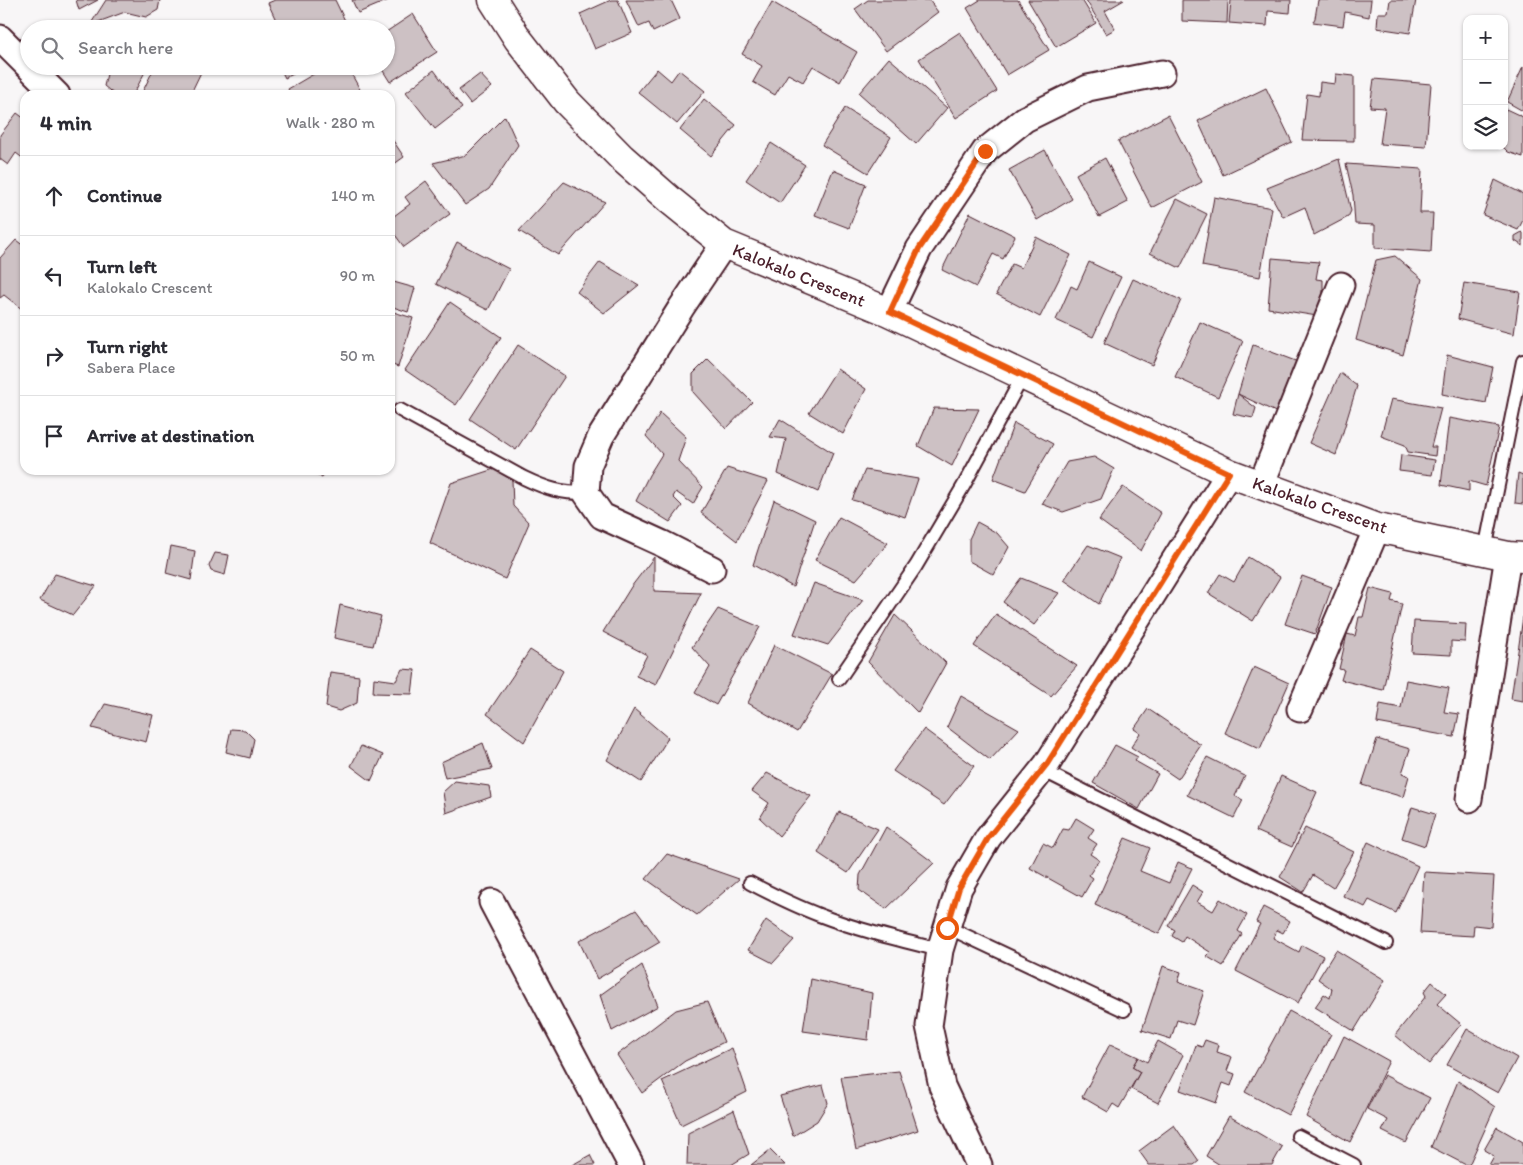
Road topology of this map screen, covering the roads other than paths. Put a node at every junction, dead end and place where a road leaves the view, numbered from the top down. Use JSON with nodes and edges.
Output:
{"nodes":[{"id":1,"x":493,"y":0,"type":"edge"},
{"id":2,"x":0,"y":38,"type":"edge"},
{"id":3,"x":20,"y":58,"type":"edge"},
{"id":4,"x":1162,"y":73,"type":"dead end"},
{"id":5,"x":38,"y":75,"type":"edge"},
{"id":6,"x":53,"y":90,"type":"edge"},
{"id":7,"x":724,"y":244,"type":"junction"},
{"id":8,"x":1341,"y":285,"type":"dead end"},
{"id":9,"x":890,"y":312,"type":"junction"},
{"id":10,"x":1523,"y":361,"type":"edge"},
{"id":11,"x":1023,"y":376,"type":"junction"},
{"id":12,"x":400,"y":410,"type":"dead end"},
{"id":13,"x":1229,"y":473,"type":"junction"},
{"id":14,"x":1261,"y":485,"type":"junction"},
{"id":15,"x":586,"y":493,"type":"junction"},
{"id":16,"x":1377,"y":528,"type":"junction"},
{"id":17,"x":1505,"y":555,"type":"edge"},
{"id":18,"x":712,"y":569,"type":"dead end"},
{"id":19,"x":839,"y":679,"type":"dead end"},
{"id":20,"x":1300,"y":709,"type":"dead end"},
{"id":21,"x":1042,"y":770,"type":"junction"},
{"id":22,"x":1469,"y":799,"type":"dead end"},
{"id":23,"x":750,"y":883,"type":"dead end"},
{"id":24,"x":492,"y":902,"type":"dead end"},
{"id":25,"x":944,"y":939,"type":"junction"},
{"id":26,"x":1386,"y":943,"type":"dead end"},
{"id":27,"x":1124,"y":1010,"type":"dead end"},
{"id":28,"x":1298,"y":1136,"type":"dead end"},
{"id":29,"x":631,"y":1165,"type":"edge"},
{"id":30,"x":979,"y":1165,"type":"edge"},
{"id":31,"x":1354,"y":1165,"type":"edge"}],
"edges":[{"from":1,"to":7,"type":"street","name":"Kalokalo Crescent"},
{"from":2,"to":3,"type":"street"},
{"from":4,"to":9,"type":"street"},
{"from":5,"to":6,"type":"street"},
{"from":7,"to":9,"type":"street","name":"Kalokalo Crescent"},
{"from":7,"to":15,"type":"street"},
{"from":8,"to":14,"type":"street"},
{"from":9,"to":11,"type":"street","name":"Kalokalo Crescent"},
{"from":10,"to":17,"type":"lane"},
{"from":11,"to":13,"type":"street","name":"Kalokalo Crescent"},
{"from":11,"to":19,"type":"lane"},
{"from":12,"to":15,"type":"lane"},
{"from":13,"to":14,"type":"street","name":"Kalokalo Crescent"},
{"from":13,"to":21,"type":"street"},
{"from":14,"to":16,"type":"street","name":"Kalokalo Crescent"},
{"from":15,"to":18,"type":"street"},
{"from":16,"to":17,"type":"street","name":"Kalokalo Crescent"},
{"from":16,"to":20,"type":"street"},
{"from":17,"to":22,"type":"street"},
{"from":21,"to":25,"type":"street"},
{"from":21,"to":26,"type":"lane"},
{"from":23,"to":25,"type":"lane"},
{"from":24,"to":29,"type":"street"},
{"from":25,"to":27,"type":"lane"},
{"from":25,"to":30,"type":"street"},
{"from":28,"to":31,"type":"lane"}]}
